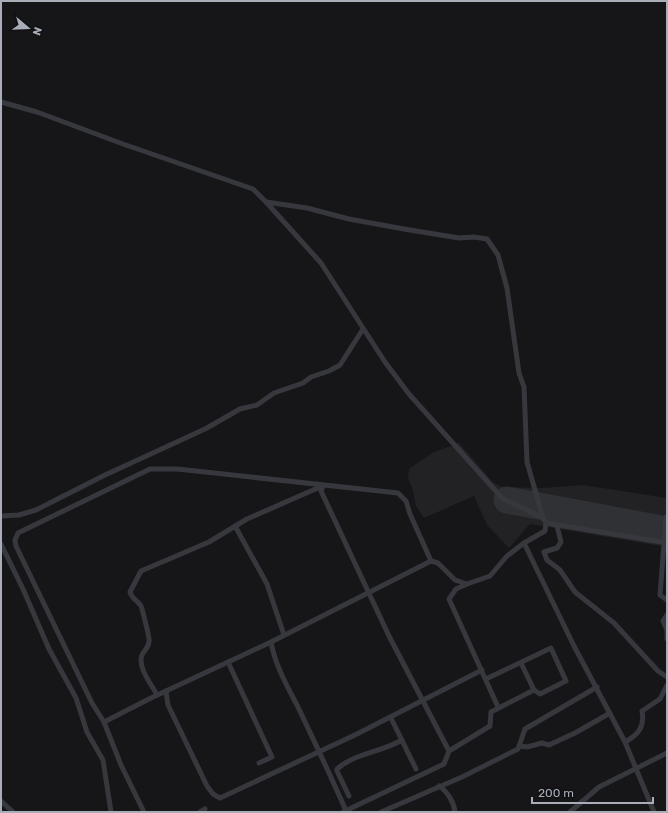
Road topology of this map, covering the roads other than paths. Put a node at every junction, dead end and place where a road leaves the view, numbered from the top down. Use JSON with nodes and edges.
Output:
{"nodes":[{"id":1,"x":1,"y":102,"type":"edge"},
{"id":2,"x":266,"y":202,"type":"junction"},
{"id":3,"x":364,"y":329,"type":"junction"},
{"id":4,"x":323,"y":486,"type":"junction"},
{"id":5,"x":1,"y":516,"type":"edge"},
{"id":6,"x":666,"y":517,"type":"edge"},
{"id":7,"x":545,"y":521,"type":"junction"},
{"id":8,"x":235,"y":526,"type":"junction"},
{"id":9,"x":557,"y":526,"type":"junction"},
{"id":10,"x":524,"y":543,"type":"junction"},
{"id":11,"x":665,"y":543,"type":"edge"},
{"id":12,"x":1,"y":544,"type":"edge"},
{"id":13,"x":431,"y":561,"type":"junction"},
{"id":14,"x":467,"y":584,"type":"junction"},
{"id":15,"x":370,"y":593,"type":"junction"},
{"id":16,"x":667,"y":600,"type":"edge"},
{"id":17,"x":667,"y":615,"type":"edge"},
{"id":18,"x":667,"y":630,"type":"edge"},
{"id":19,"x":284,"y":635,"type":"junction"},
{"id":20,"x":667,"y":639,"type":"edge"},
{"id":21,"x":270,"y":642,"type":"junction"},
{"id":22,"x":228,"y":662,"type":"junction"},
{"id":23,"x":521,"y":663,"type":"junction"},
{"id":24,"x":482,"y":670,"type":"junction"},
{"id":25,"x":667,"y":677,"type":"edge"},
{"id":26,"x":486,"y":678,"type":"junction"},
{"id":27,"x":667,"y":685,"type":"edge"},
{"id":28,"x":596,"y":687,"type":"junction"},
{"id":29,"x":534,"y":690,"type":"junction"},
{"id":30,"x":166,"y":691,"type":"junction"},
{"id":31,"x":157,"y":695,"type":"junction"},
{"id":32,"x":423,"y":700,"type":"junction"},
{"id":33,"x":498,"y":707,"type":"junction"},
{"id":34,"x":610,"y":712,"type":"junction"},
{"id":35,"x":391,"y":718,"type":"junction"},
{"id":36,"x":104,"y":722,"type":"junction"},
{"id":37,"x":402,"y":740,"type":"junction"},
{"id":38,"x":625,"y":742,"type":"junction"},
{"id":39,"x":520,"y":746,"type":"junction"},
{"id":40,"x":450,"y":751,"type":"junction"},
{"id":41,"x":318,"y":752,"type":"junction"},
{"id":42,"x":667,"y":753,"type":"edge"},
{"id":43,"x":259,"y":763,"type":"dead end"},
{"id":44,"x":416,"y":769,"type":"dead end"},
{"id":45,"x":636,"y":769,"type":"junction"},
{"id":46,"x":439,"y":786,"type":"junction"},
{"id":47,"x":349,"y":796,"type":"dead end"},
{"id":48,"x":1,"y":801,"type":"edge"},
{"id":49,"x":344,"y":811,"type":"edge"},
{"id":50,"x":13,"y":812,"type":"edge"},
{"id":51,"x":110,"y":812,"type":"edge"},
{"id":52,"x":144,"y":812,"type":"edge"},
{"id":53,"x":381,"y":812,"type":"edge"},
{"id":54,"x":455,"y":812,"type":"edge"},
{"id":55,"x":570,"y":812,"type":"edge"},
{"id":56,"x":654,"y":812,"type":"edge"}],
"edges":[{"from":1,"to":2,"type":"street"},
{"from":2,"to":3,"type":"street"},
{"from":2,"to":7,"type":"street"},
{"from":3,"to":5,"type":"street"},
{"from":3,"to":7,"type":"street"},
{"from":4,"to":8,"type":"street"},
{"from":4,"to":13,"type":"street"},
{"from":4,"to":15,"type":"street"},
{"from":4,"to":36,"type":"street"},
{"from":6,"to":11,"type":"street"},
{"from":7,"to":9,"type":"street"},
{"from":7,"to":10,"type":"street"},
{"from":8,"to":19,"type":"street"},
{"from":8,"to":31,"type":"street"},
{"from":9,"to":11,"type":"street"},
{"from":9,"to":25,"type":"street"},
{"from":10,"to":14,"type":"street"},
{"from":10,"to":28,"type":"street"},
{"from":11,"to":16,"type":"street"},
{"from":12,"to":51,"type":"street"},
{"from":13,"to":14,"type":"street"},
{"from":13,"to":15,"type":"street"},
{"from":14,"to":24,"type":"street"},
{"from":15,"to":19,"type":"street"},
{"from":15,"to":32,"type":"street"},
{"from":17,"to":18,"type":"street"},
{"from":18,"to":20,"type":"street"},
{"from":19,"to":21,"type":"street"},
{"from":21,"to":22,"type":"street"},
{"from":21,"to":41,"type":"street"},
{"from":22,"to":30,"type":"street"},
{"from":22,"to":43,"type":"street"},
{"from":23,"to":26,"type":"street"},
{"from":23,"to":29,"type":"street"},
{"from":23,"to":29,"type":"street"},
{"from":24,"to":26,"type":"street"},
{"from":24,"to":32,"type":"street"},
{"from":26,"to":33,"type":"street"},
{"from":27,"to":38,"type":"street"},
{"from":28,"to":34,"type":"street"},
{"from":28,"to":39,"type":"street"},
{"from":29,"to":33,"type":"street"},
{"from":30,"to":31,"type":"street"},
{"from":30,"to":41,"type":"street"},
{"from":31,"to":36,"type":"street"},
{"from":32,"to":35,"type":"street"},
{"from":32,"to":40,"type":"street"},
{"from":33,"to":40,"type":"street"},
{"from":34,"to":38,"type":"street"},
{"from":34,"to":39,"type":"street"},
{"from":35,"to":37,"type":"street"},
{"from":35,"to":41,"type":"street"},
{"from":36,"to":52,"type":"street"},
{"from":37,"to":44,"type":"street"},
{"from":37,"to":47,"type":"street"},
{"from":38,"to":45,"type":"street"},
{"from":39,"to":46,"type":"street"},
{"from":40,"to":49,"type":"street"},
{"from":41,"to":49,"type":"street"},
{"from":42,"to":45,"type":"street"},
{"from":45,"to":55,"type":"street"},
{"from":45,"to":56,"type":"street"},
{"from":46,"to":53,"type":"street"},
{"from":46,"to":54,"type":"street"},
{"from":48,"to":50,"type":"street"}]}
